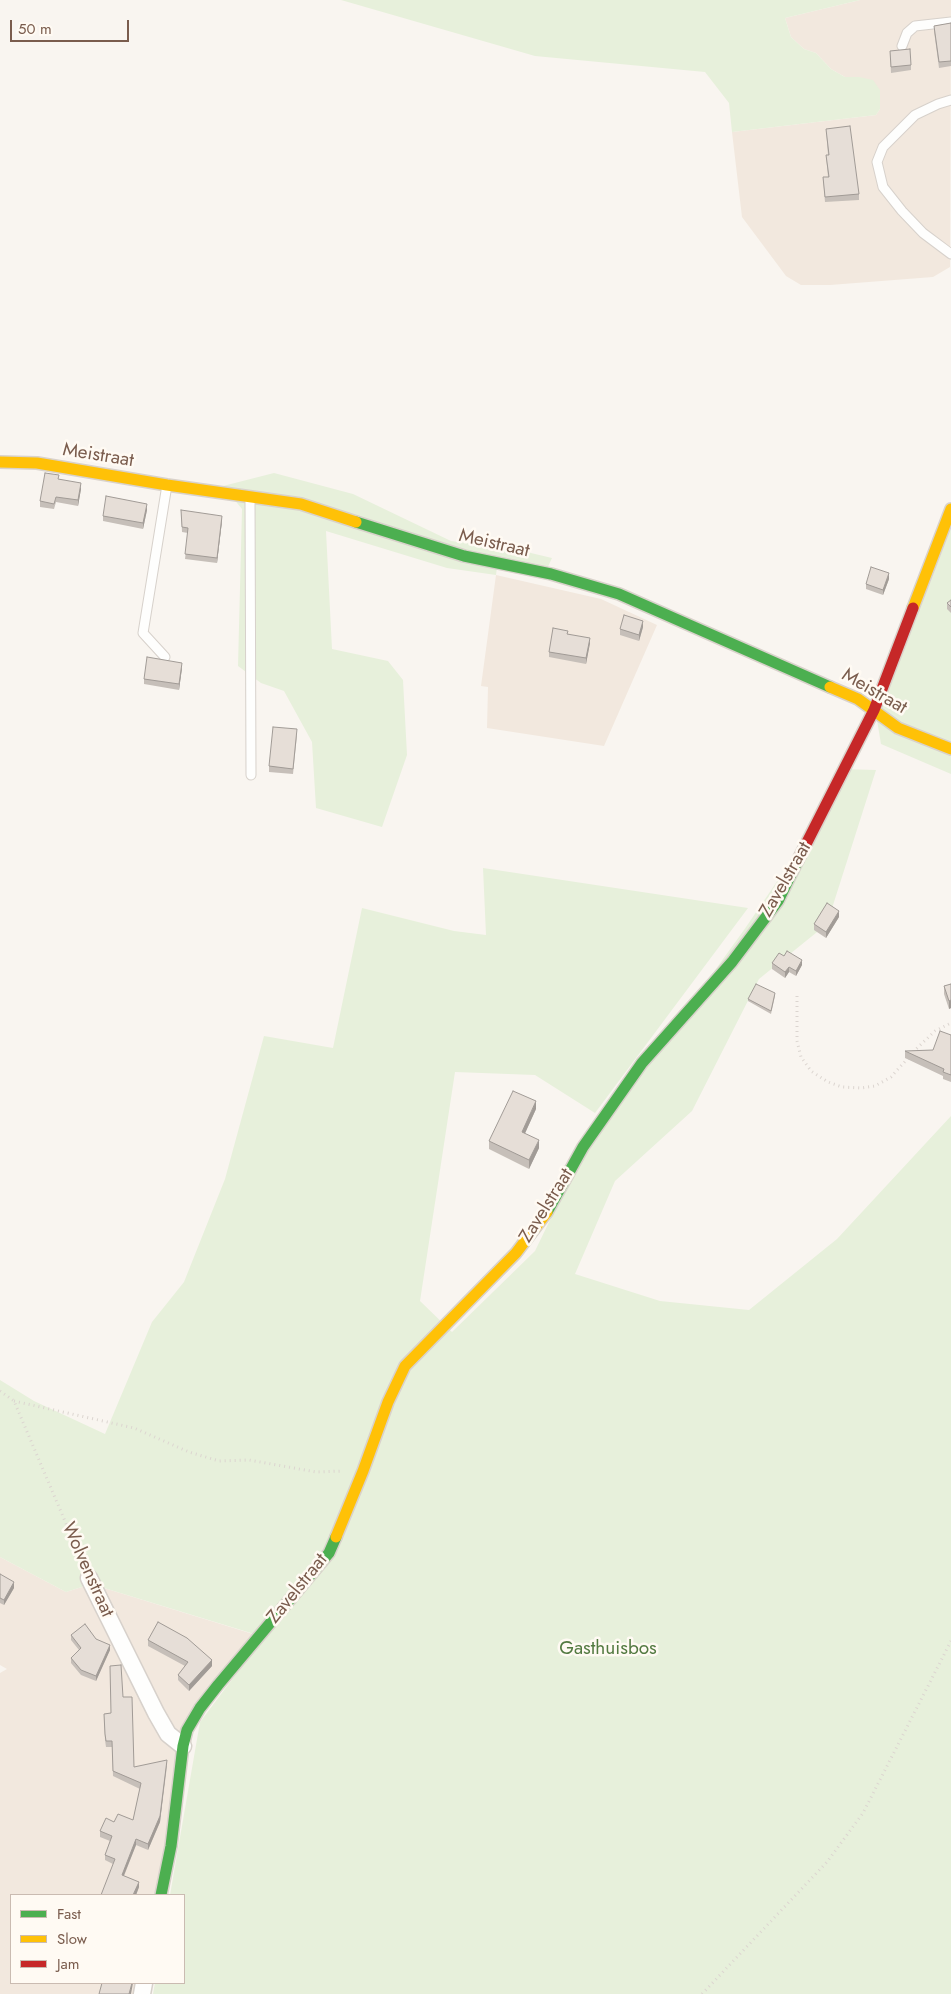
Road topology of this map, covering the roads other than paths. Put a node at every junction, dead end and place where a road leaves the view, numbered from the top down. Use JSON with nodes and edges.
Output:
{"nodes":[{"id":1,"x":951,"y":22,"type":"edge"},
{"id":2,"x":902,"y":46,"type":"dead end"},
{"id":3,"x":951,"y":100,"type":"edge"},
{"id":4,"x":951,"y":254,"type":"edge"},
{"id":5,"x":0,"y":462,"type":"edge"},
{"id":6,"x":167,"y":485,"type":"junction"},
{"id":7,"x":250,"y":497,"type":"junction"},
{"id":8,"x":951,"y":509,"type":"edge"},
{"id":9,"x":165,"y":657,"type":"dead end"},
{"id":10,"x":874,"y":710,"type":"junction"},
{"id":11,"x":951,"y":749,"type":"edge"},
{"id":12,"x":251,"y":776,"type":"dead end"},
{"id":13,"x":89,"y":1578,"type":"road end"},
{"id":14,"x":183,"y":1746,"type":"junction"},
{"id":15,"x":162,"y":1894,"type":"edge"}],
"edges":[{"from":1,"to":2,"type":"lane"},
{"from":3,"to":4,"type":"lane"},
{"from":5,"to":6,"type":"street","name":"Meistraat"},
{"from":6,"to":7,"type":"street","name":"Meistraat"},
{"from":6,"to":9,"type":"lane"},
{"from":7,"to":10,"type":"street","name":"Meistraat"},
{"from":7,"to":12,"type":"lane"},
{"from":8,"to":10,"type":"street","name":"Zavelstraat"},
{"from":10,"to":11,"type":"street","name":"Meistraat"},
{"from":10,"to":14,"type":"street","name":"Zavelstraat"},
{"from":13,"to":14,"type":"street","name":"Wolvenstraat"},
{"from":14,"to":15,"type":"street","name":"Zavelstraat"}]}
